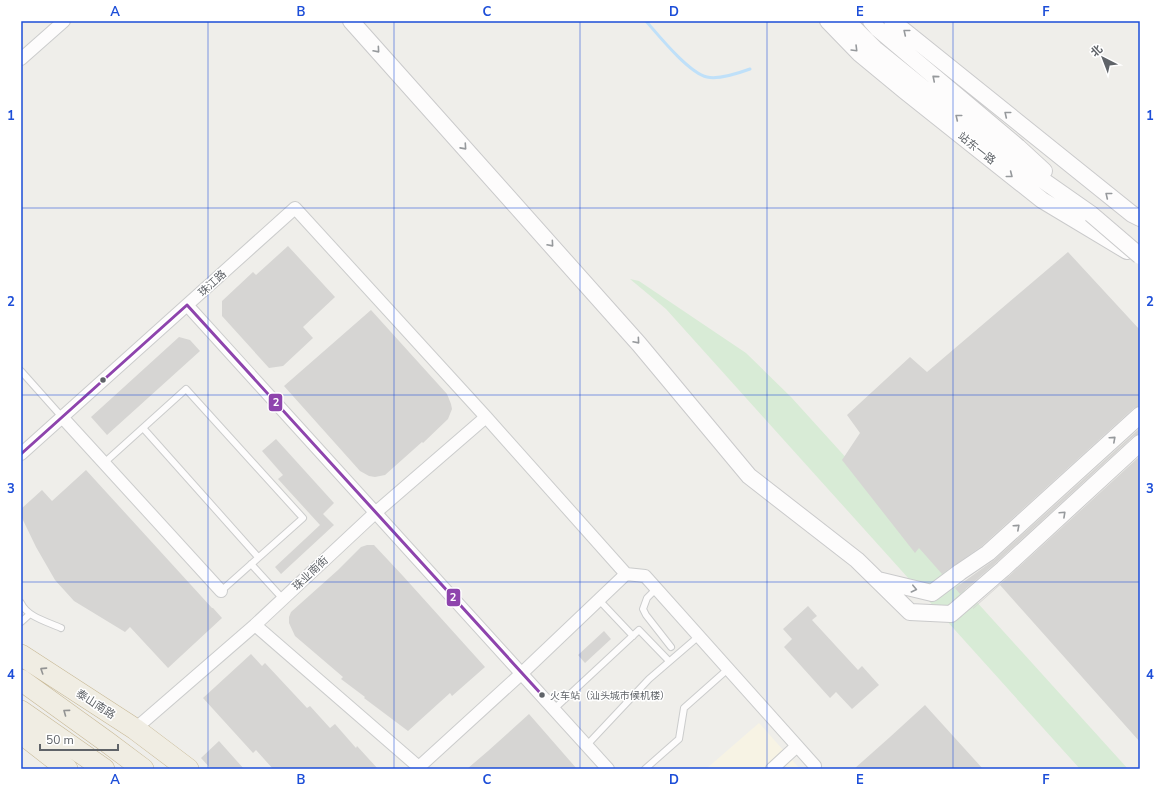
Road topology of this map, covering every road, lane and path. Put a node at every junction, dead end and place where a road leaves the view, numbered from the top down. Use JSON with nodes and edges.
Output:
{"nodes":[{"id":1,"x":64,"y":21,"type":"edge"},
{"id":2,"x":352,"y":21,"type":"edge"},
{"id":3,"x":828,"y":21,"type":"edge"},
{"id":4,"x":847,"y":21,"type":"edge"},
{"id":5,"x":892,"y":21,"type":"edge"},
{"id":6,"x":874,"y":25,"type":"edge"},
{"id":7,"x":21,"y":59,"type":"edge"},
{"id":8,"x":1091,"y":214,"type":"junction"},
{"id":9,"x":1140,"y":218,"type":"edge"},
{"id":10,"x":1140,"y":256,"type":"edge"},
{"id":11,"x":187,"y":305,"type":"junction"},
{"id":12,"x":21,"y":371,"type":"edge"},
{"id":13,"x":1140,"y":415,"type":"edge"},
{"id":14,"x":62,"y":416,"type":"junction"},
{"id":15,"x":486,"y":417,"type":"junction"},
{"id":16,"x":143,"y":428,"type":"junction"},
{"id":17,"x":1140,"y":443,"type":"edge"},
{"id":18,"x":21,"y":454,"type":"edge"},
{"id":19,"x":104,"y":463,"type":"junction"},
{"id":20,"x":375,"y":513,"type":"junction"},
{"id":21,"x":258,"y":557,"type":"junction"},
{"id":22,"x":251,"y":564,"type":"junction"},
{"id":23,"x":626,"y":574,"type":"junction"},
{"id":24,"x":876,"y":580,"type":"junction"},
{"id":25,"x":656,"y":589,"type":"junction"},
{"id":26,"x":221,"y":591,"type":"joint"},
{"id":27,"x":283,"y":599,"type":"junction"},
{"id":28,"x":599,"y":600,"type":"junction"},
{"id":29,"x":21,"y":606,"type":"edge"},
{"id":30,"x":30,"y":614,"type":"junction"},
{"id":31,"x":21,"y":622,"type":"edge"},
{"id":32,"x":255,"y":625,"type":"junction"},
{"id":33,"x":60,"y":628,"type":"dead end"},
{"id":34,"x":633,"y":636,"type":"junction"},
{"id":35,"x":699,"y":636,"type":"junction"},
{"id":36,"x":671,"y":646,"type":"dead end"},
{"id":37,"x":21,"y":655,"type":"edge"},
{"id":38,"x":669,"y":661,"type":"junction"},
{"id":39,"x":728,"y":669,"type":"junction"},
{"id":40,"x":522,"y":674,"type":"junction"},
{"id":41,"x":21,"y":680,"type":"edge"},
{"id":42,"x":554,"y":709,"type":"junction"},
{"id":43,"x":21,"y":711,"type":"edge"},
{"id":44,"x":135,"y":729,"type":"junction"},
{"id":45,"x":21,"y":733,"type":"edge"},
{"id":46,"x":587,"y":745,"type":"junction"},
{"id":47,"x":797,"y":746,"type":"junction"},
{"id":48,"x":815,"y":766,"type":"dead end"},
{"id":49,"x":420,"y":768,"type":"edge"},
{"id":50,"x":67,"y":769,"type":"edge"},
{"id":51,"x":104,"y":769,"type":"edge"},
{"id":52,"x":143,"y":769,"type":"edge"},
{"id":53,"x":188,"y":769,"type":"edge"},
{"id":54,"x":608,"y":769,"type":"edge"},
{"id":55,"x":645,"y":769,"type":"edge"},
{"id":56,"x":772,"y":769,"type":"edge"}],
"edges":[{"from":1,"to":7,"type":"street"},
{"from":2,"to":24,"type":"street","one_way":true},
{"from":3,"to":10,"type":"street","name":"站东一路","one_way":true},
{"from":8,"to":4,"type":"street","one_way":true},
{"from":9,"to":5,"type":"street","one_way":true},
{"from":8,"to":6,"type":"street","one_way":true},
{"from":8,"to":10,"type":"street","bridge":true},
{"from":11,"to":14,"type":"street","name":"珠江路"},
{"from":11,"to":15,"type":"street","name":"珠江路"},
{"from":11,"to":20,"type":"street"},
{"from":12,"to":14,"type":"lane"},
{"from":24,"to":13,"type":"street","one_way":true},
{"from":14,"to":18,"type":"street","name":"珠江路"},
{"from":14,"to":19,"type":"street"},
{"from":15,"to":20,"type":"street","name":"珠业南街"},
{"from":15,"to":23,"type":"street"},
{"from":16,"to":19,"type":"lane"},
{"from":16,"to":21,"type":"lane"},
{"from":16,"to":21,"type":"lane"},
{"from":24,"to":17,"type":"street","one_way":true},
{"from":19,"to":26,"type":"street"},
{"from":20,"to":27,"type":"street","name":"珠业南街"},
{"from":20,"to":40,"type":"street"},
{"from":21,"to":22,"type":"lane"},
{"from":22,"to":26,"type":"lane"},
{"from":22,"to":27,"type":"lane"},
{"from":23,"to":25,"type":"street"},
{"from":23,"to":28,"type":"street"},
{"from":25,"to":35,"type":"street"},
{"from":25,"to":36,"type":"lane"},
{"from":27,"to":32,"type":"street","name":"珠业南街"},
{"from":28,"to":34,"type":"lane"},
{"from":28,"to":40,"type":"street"},
{"from":29,"to":30,"type":"lane"},
{"from":30,"to":31,"type":"lane"},
{"from":30,"to":33,"type":"lane"},
{"from":32,"to":44,"type":"street","name":"珠业南街"},
{"from":32,"to":49,"type":"street"},
{"from":34,"to":38,"type":"lane"},
{"from":34,"to":42,"type":"lane"},
{"from":35,"to":38,"type":"lane"},
{"from":35,"to":39,"type":"street"},
{"from":44,"to":37,"type":"highway","name":"泰山南路","one_way":true},
{"from":38,"to":46,"type":"lane"},
{"from":39,"to":47,"type":"street"},
{"from":39,"to":55,"type":"lane"},
{"from":40,"to":42,"type":"street"},
{"from":40,"to":49,"type":"street"},
{"from":52,"to":41,"type":"highway","name":"泰山南路","one_way":true},
{"from":42,"to":46,"type":"street"},
{"from":43,"to":51,"type":"highway"},
{"from":44,"to":53,"type":"highway","name":"泰山南路"},
{"from":45,"to":50,"type":"highway"},
{"from":46,"to":54,"type":"street"},
{"from":47,"to":48,"type":"street"},
{"from":47,"to":56,"type":"street"}]}
